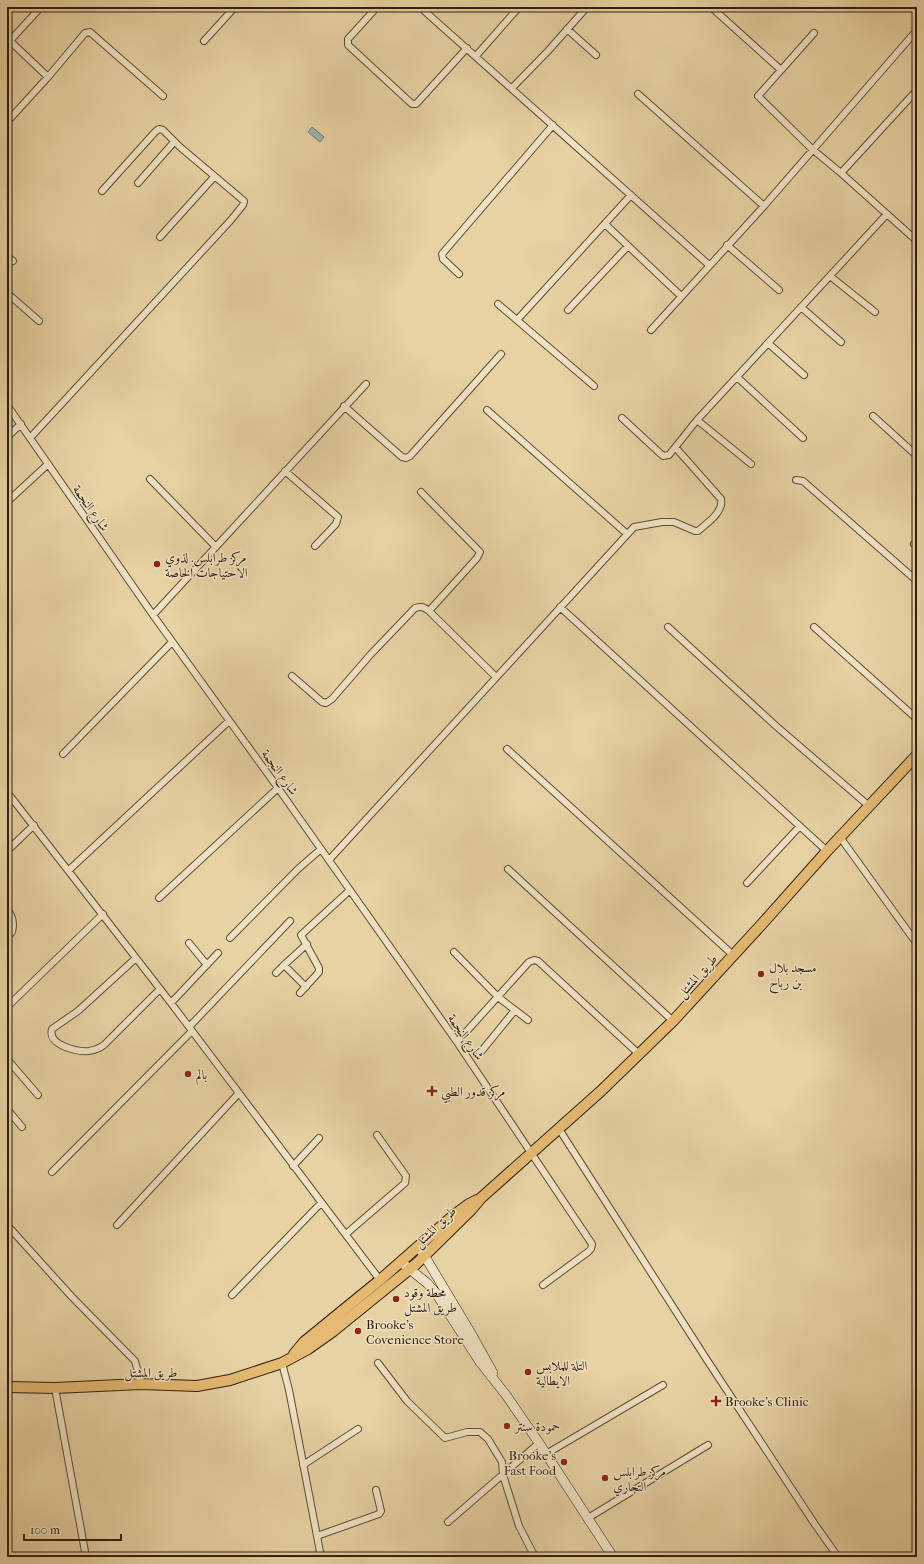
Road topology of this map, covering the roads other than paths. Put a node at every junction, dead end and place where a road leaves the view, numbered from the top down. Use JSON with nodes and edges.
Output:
{"nodes":[{"id":1,"x":42,"y":7,"type":"edge"},
{"id":2,"x":235,"y":7,"type":"edge"},
{"id":3,"x":377,"y":7,"type":"edge"},
{"id":4,"x":420,"y":7,"type":"edge"},
{"id":5,"x":519,"y":7,"type":"edge"},
{"id":6,"x":587,"y":7,"type":"edge"},
{"id":7,"x":711,"y":7,"type":"edge"},
{"id":8,"x":567,"y":29,"type":"junction"},
{"id":9,"x":917,"y":30,"type":"edge"},
{"id":10,"x":814,"y":33,"type":"dead end"},
{"id":11,"x":204,"y":41,"type":"dead end"},
{"id":12,"x":8,"y":42,"type":"edge"},
{"id":13,"x":467,"y":48,"type":"junction"},
{"id":14,"x":596,"y":55,"type":"dead end"},
{"id":15,"x":476,"y":56,"type":"junction"},
{"id":16,"x":781,"y":70,"type":"junction"},
{"id":17,"x":48,"y":77,"type":"junction"},
{"id":18,"x":512,"y":88,"type":"junction"},
{"id":19,"x":917,"y":90,"type":"edge"},
{"id":20,"x":638,"y":94,"type":"dead end"},
{"id":21,"x":163,"y":96,"type":"dead end"},
{"id":22,"x":7,"y":122,"type":"edge"},
{"id":23,"x":553,"y":125,"type":"junction"},
{"id":24,"x":174,"y":142,"type":"junction"},
{"id":25,"x":812,"y":149,"type":"junction"},
{"id":26,"x":841,"y":173,"type":"junction"},
{"id":27,"x":214,"y":177,"type":"junction"},
{"id":28,"x":138,"y":182,"type":"dead end"},
{"id":29,"x":102,"y":190,"type":"dead end"},
{"id":30,"x":631,"y":195,"type":"junction"},
{"id":31,"x":764,"y":206,"type":"junction"},
{"id":32,"x":887,"y":214,"type":"junction"},
{"id":33,"x":605,"y":224,"type":"junction"},
{"id":34,"x":160,"y":237,"type":"dead end"},
{"id":35,"x":917,"y":241,"type":"edge"},
{"id":36,"x":727,"y":245,"type":"junction"},
{"id":37,"x":628,"y":246,"type":"junction"},
{"id":38,"x":7,"y":256,"type":"edge"},
{"id":39,"x":13,"y":261,"type":"dead end"},
{"id":40,"x":709,"y":264,"type":"junction"},
{"id":41,"x":459,"y":274,"type":"dead end"},
{"id":42,"x":830,"y":276,"type":"junction"},
{"id":43,"x":779,"y":290,"type":"dead end"},
{"id":44,"x":7,"y":294,"type":"edge"},
{"id":45,"x":681,"y":296,"type":"junction"},
{"id":46,"x":498,"y":304,"type":"dead end"},
{"id":47,"x":801,"y":307,"type":"junction"},
{"id":48,"x":568,"y":310,"type":"dead end"},
{"id":49,"x":875,"y":312,"type":"dead end"},
{"id":50,"x":517,"y":320,"type":"junction"},
{"id":51,"x":39,"y":321,"type":"dead end"},
{"id":52,"x":651,"y":330,"type":"dead end"},
{"id":53,"x":841,"y":342,"type":"dead end"},
{"id":54,"x":768,"y":343,"type":"junction"},
{"id":55,"x":501,"y":354,"type":"dead end"},
{"id":56,"x":804,"y":375,"type":"dead end"},
{"id":57,"x":737,"y":377,"type":"junction"},
{"id":58,"x":366,"y":384,"type":"dead end"},
{"id":59,"x":594,"y":386,"type":"dead end"},
{"id":60,"x":7,"y":405,"type":"edge"},
{"id":61,"x":344,"y":406,"type":"junction"},
{"id":62,"x":487,"y":410,"type":"dead end"},
{"id":63,"x":873,"y":416,"type":"dead end"},
{"id":64,"x":622,"y":418,"type":"dead end"},
{"id":65,"x":697,"y":420,"type":"junction"},
{"id":66,"x":21,"y":424,"type":"junction"},
{"id":67,"x":7,"y":437,"type":"edge"},
{"id":68,"x":30,"y":438,"type":"junction"},
{"id":69,"x":803,"y":438,"type":"dead end"},
{"id":70,"x":676,"y":448,"type":"junction"},
{"id":71,"x":917,"y":456,"type":"edge"},
{"id":72,"x":47,"y":464,"type":"junction"},
{"id":73,"x":751,"y":464,"type":"dead end"},
{"id":74,"x":285,"y":471,"type":"junction"},
{"id":75,"x":150,"y":479,"type":"dead end"},
{"id":76,"x":796,"y":480,"type":"dead end"},
{"id":77,"x":421,"y":492,"type":"dead end"},
{"id":78,"x":7,"y":502,"type":"edge"},
{"id":79,"x":626,"y":533,"type":"junction"},
{"id":80,"x":315,"y":546,"type":"dead end"},
{"id":81,"x":216,"y":547,"type":"junction"},
{"id":82,"x":917,"y":581,"type":"edge"},
{"id":83,"x":560,"y":607,"type":"junction"},
{"id":84,"x":429,"y":611,"type":"junction"},
{"id":85,"x":153,"y":615,"type":"junction"},
{"id":86,"x":668,"y":627,"type":"dead end"},
{"id":87,"x":814,"y":627,"type":"dead end"},
{"id":88,"x":172,"y":642,"type":"junction"},
{"id":89,"x":292,"y":676,"type":"dead end"},
{"id":90,"x":496,"y":677,"type":"junction"},
{"id":91,"x":917,"y":719,"type":"edge"},
{"id":92,"x":230,"y":721,"type":"junction"},
{"id":93,"x":507,"y":749,"type":"dead end"},
{"id":94,"x":63,"y":754,"type":"dead end"},
{"id":95,"x":917,"y":755,"type":"edge"},
{"id":96,"x":278,"y":788,"type":"junction"},
{"id":97,"x":7,"y":792,"type":"edge"},
{"id":98,"x":870,"y":806,"type":"junction"},
{"id":99,"x":34,"y":825,"type":"junction"},
{"id":100,"x":800,"y":826,"type":"junction"},
{"id":101,"x":840,"y":837,"type":"junction"},
{"id":102,"x":321,"y":849,"type":"junction"},
{"id":103,"x":7,"y":851,"type":"edge"},
{"id":104,"x":827,"y":851,"type":"junction"},
{"id":105,"x":329,"y":860,"type":"junction"},
{"id":106,"x":508,"y":869,"type":"dead end"},
{"id":107,"x":69,"y":870,"type":"junction"},
{"id":108,"x":747,"y":883,"type":"dead end"},
{"id":109,"x":350,"y":890,"type":"junction"},
{"id":110,"x":159,"y":898,"type":"dead end"},
{"id":111,"x":7,"y":909,"type":"edge"},
{"id":112,"x":103,"y":914,"type":"junction"},
{"id":113,"x":290,"y":921,"type":"dead end"},
{"id":114,"x":7,"y":937,"type":"edge"},
{"id":115,"x":230,"y":938,"type":"dead end"},
{"id":116,"x":189,"y":942,"type":"dead end"},
{"id":117,"x":307,"y":944,"type":"junction"},
{"id":118,"x":917,"y":944,"type":"edge"},
{"id":119,"x":454,"y":952,"type":"dead end"},
{"id":120,"x":218,"y":953,"type":"dead end"},
{"id":121,"x":733,"y":955,"type":"junction"},
{"id":122,"x":136,"y":958,"type":"junction"},
{"id":123,"x":284,"y":965,"type":"junction"},
{"id":124,"x":207,"y":966,"type":"junction"},
{"id":125,"x":276,"y":973,"type":"dead end"},
{"id":126,"x":306,"y":987,"type":"junction"},
{"id":127,"x":160,"y":989,"type":"junction"},
{"id":128,"x":300,"y":993,"type":"dead end"},
{"id":129,"x":498,"y":997,"type":"junction"},
{"id":130,"x":171,"y":1003,"type":"junction"},
{"id":131,"x":7,"y":1007,"type":"edge"},
{"id":132,"x":515,"y":1010,"type":"junction"},
{"id":133,"x":528,"y":1020,"type":"dead end"},
{"id":134,"x":673,"y":1021,"type":"junction"},
{"id":135,"x":190,"y":1029,"type":"junction"},
{"id":136,"x":457,"y":1042,"type":"junction"},
{"id":137,"x":480,"y":1053,"type":"dead end"},
{"id":138,"x":640,"y":1055,"type":"junction"},
{"id":139,"x":7,"y":1059,"type":"edge"},
{"id":140,"x":238,"y":1093,"type":"junction"},
{"id":141,"x":38,"y":1095,"type":"dead end"},
{"id":142,"x":7,"y":1109,"type":"edge"},
{"id":143,"x":22,"y":1127,"type":"dead end"},
{"id":144,"x":559,"y":1130,"type":"junction"},
{"id":145,"x":377,"y":1135,"type":"dead end"},
{"id":146,"x":319,"y":1138,"type":"dead end"},
{"id":147,"x":531,"y":1153,"type":"junction"},
{"id":148,"x":293,"y":1166,"type":"junction"},
{"id":149,"x":52,"y":1172,"type":"dead end"},
{"id":150,"x":481,"y":1198,"type":"junction"},
{"id":151,"x":321,"y":1203,"type":"junction"},
{"id":152,"x":7,"y":1225,"type":"edge"},
{"id":153,"x":117,"y":1225,"type":"dead end"},
{"id":154,"x":346,"y":1234,"type":"junction"},
{"id":155,"x":419,"y":1246,"type":"junction"},
{"id":156,"x":424,"y":1256,"type":"junction"},
{"id":157,"x":405,"y":1265,"type":"junction"},
{"id":158,"x":380,"y":1280,"type":"junction"},
{"id":159,"x":544,"y":1286,"type":"dead end"},
{"id":160,"x":232,"y":1295,"type":"dead end"},
{"id":161,"x":286,"y":1361,"type":"junction"},
{"id":162,"x":378,"y":1364,"type":"dead end"},
{"id":163,"x":141,"y":1384,"type":"junction"},
{"id":164,"x":663,"y":1385,"type":"dead end"},
{"id":165,"x":7,"y":1387,"type":"edge"},
{"id":166,"x":55,"y":1388,"type":"junction"},
{"id":167,"x":506,"y":1395,"type":"junction"},
{"id":168,"x":358,"y":1429,"type":"dead end"},
{"id":169,"x":539,"y":1443,"type":"junction"},
{"id":170,"x":708,"y":1444,"type":"dead end"},
{"id":171,"x":546,"y":1454,"type":"junction"},
{"id":172,"x":303,"y":1465,"type":"junction"},
{"id":173,"x":502,"y":1475,"type":"junction"},
{"id":174,"x":376,"y":1490,"type":"dead end"},
{"id":175,"x":588,"y":1518,"type":"junction"},
{"id":176,"x":448,"y":1522,"type":"dead end"},
{"id":177,"x":317,"y":1536,"type":"junction"},
{"id":178,"x":86,"y":1557,"type":"edge"},
{"id":179,"x":321,"y":1557,"type":"edge"},
{"id":180,"x":535,"y":1557,"type":"edge"},
{"id":181,"x":612,"y":1557,"type":"edge"},
{"id":182,"x":838,"y":1557,"type":"edge"}],
"edges":[{"from":1,"to":12,"type":"street"},
{"from":2,"to":11,"type":"street"},
{"from":3,"to":13,"type":"street"},
{"from":4,"to":13,"type":"street"},
{"from":5,"to":15,"type":"street"},
{"from":6,"to":8,"type":"street"},
{"from":7,"to":16,"type":"street"},
{"from":8,"to":14,"type":"street"},
{"from":8,"to":18,"type":"street"},
{"from":9,"to":25,"type":"street"},
{"from":10,"to":16,"type":"street"},
{"from":12,"to":17,"type":"street"},
{"from":13,"to":15,"type":"street"},
{"from":15,"to":18,"type":"street"},
{"from":16,"to":25,"type":"street"},
{"from":17,"to":21,"type":"street"},
{"from":17,"to":22,"type":"street"},
{"from":18,"to":23,"type":"street"},
{"from":19,"to":26,"type":"street"},
{"from":20,"to":31,"type":"street"},
{"from":23,"to":30,"type":"street"},
{"from":23,"to":41,"type":"street"},
{"from":24,"to":27,"type":"street"},
{"from":24,"to":28,"type":"street"},
{"from":24,"to":29,"type":"street"},
{"from":25,"to":26,"type":"street"},
{"from":25,"to":31,"type":"street"},
{"from":26,"to":32,"type":"street"},
{"from":27,"to":34,"type":"street"},
{"from":27,"to":68,"type":"street"},
{"from":30,"to":33,"type":"street"},
{"from":30,"to":40,"type":"street"},
{"from":31,"to":36,"type":"street"},
{"from":32,"to":35,"type":"street"},
{"from":32,"to":42,"type":"street"},
{"from":33,"to":37,"type":"street"},
{"from":33,"to":50,"type":"street"},
{"from":36,"to":40,"type":"street"},
{"from":36,"to":43,"type":"street"},
{"from":37,"to":45,"type":"street"},
{"from":37,"to":48,"type":"street"},
{"from":38,"to":39,"type":"street"},
{"from":40,"to":45,"type":"street"},
{"from":42,"to":47,"type":"street"},
{"from":42,"to":49,"type":"street"},
{"from":44,"to":51,"type":"street"},
{"from":45,"to":52,"type":"street"},
{"from":46,"to":50,"type":"street"},
{"from":47,"to":53,"type":"street"},
{"from":47,"to":54,"type":"street"},
{"from":50,"to":59,"type":"street"},
{"from":54,"to":56,"type":"street"},
{"from":54,"to":57,"type":"street"},
{"from":55,"to":61,"type":"street"},
{"from":57,"to":65,"type":"street"},
{"from":57,"to":69,"type":"street"},
{"from":58,"to":61,"type":"street"},
{"from":60,"to":66,"type":"street","name":"شارع النجمة"},
{"from":61,"to":74,"type":"street"},
{"from":62,"to":79,"type":"street"},
{"from":63,"to":71,"type":"street"},
{"from":64,"to":70,"type":"street"},
{"from":65,"to":70,"type":"street"},
{"from":65,"to":73,"type":"street"},
{"from":66,"to":67,"type":"street"},
{"from":66,"to":68,"type":"street","name":"شارع النجمة"},
{"from":68,"to":72,"type":"street","name":"شارع النجمة"},
{"from":70,"to":79,"type":"street"},
{"from":72,"to":78,"type":"street"},
{"from":72,"to":85,"type":"street","name":"شارع النجمة"},
{"from":74,"to":80,"type":"street"},
{"from":74,"to":81,"type":"street"},
{"from":75,"to":81,"type":"street"},
{"from":76,"to":82,"type":"street"},
{"from":77,"to":84,"type":"street"},
{"from":79,"to":83,"type":"street"},
{"from":81,"to":85,"type":"street"},
{"from":83,"to":90,"type":"street"},
{"from":83,"to":100,"type":"street"},
{"from":84,"to":89,"type":"street"},
{"from":84,"to":90,"type":"street"},
{"from":85,"to":88,"type":"street","name":"شارع النجمة"},
{"from":86,"to":98,"type":"street"},
{"from":87,"to":91,"type":"street"},
{"from":88,"to":92,"type":"street","name":"شارع النجمة"},
{"from":88,"to":94,"type":"street"},
{"from":90,"to":105,"type":"street"},
{"from":92,"to":96,"type":"street","name":"شارع النجمة"},
{"from":92,"to":107,"type":"street"},
{"from":93,"to":121,"type":"street"},
{"from":95,"to":98,"type":"main road","name":"طريق المشتل"},
{"from":96,"to":102,"type":"street","name":"شارع النجمة"},
{"from":96,"to":110,"type":"street"},
{"from":97,"to":99,"type":"street"},
{"from":98,"to":101,"type":"main road","name":"طريق المشتل"},
{"from":99,"to":103,"type":"street"},
{"from":99,"to":107,"type":"street"},
{"from":100,"to":104,"type":"street"},
{"from":100,"to":108,"type":"street"},
{"from":101,"to":104,"type":"main road","name":"طريق المشتل"},
{"from":101,"to":118,"type":"street"},
{"from":102,"to":105,"type":"street","name":"شارع النجمة"},
{"from":102,"to":115,"type":"street"},
{"from":104,"to":121,"type":"main road","name":"طريق المشتل"},
{"from":105,"to":109,"type":"street","name":"شارع النجمة"},
{"from":106,"to":134,"type":"street"},
{"from":107,"to":112,"type":"street"},
{"from":109,"to":117,"type":"street"},
{"from":109,"to":136,"type":"street","name":"شارع النجمة"},
{"from":111,"to":114,"type":"street"},
{"from":112,"to":122,"type":"street"},
{"from":112,"to":131,"type":"street"},
{"from":113,"to":135,"type":"street"},
{"from":116,"to":124,"type":"street"},
{"from":117,"to":123,"type":"street"},
{"from":117,"to":126,"type":"street"},
{"from":119,"to":129,"type":"street"},
{"from":120,"to":124,"type":"street"},
{"from":121,"to":134,"type":"main road","name":"طريق المشتل"},
{"from":122,"to":127,"type":"street"},
{"from":122,"to":127,"type":"street"},
{"from":123,"to":125,"type":"street"},
{"from":123,"to":126,"type":"street"},
{"from":124,"to":130,"type":"street"},
{"from":126,"to":128,"type":"street"},
{"from":127,"to":130,"type":"street"},
{"from":129,"to":132,"type":"street"},
{"from":129,"to":136,"type":"street"},
{"from":129,"to":138,"type":"street"},
{"from":130,"to":135,"type":"street"},
{"from":132,"to":133,"type":"street"},
{"from":132,"to":137,"type":"street"},
{"from":134,"to":138,"type":"main road","name":"طريق المشتل"},
{"from":135,"to":140,"type":"street"},
{"from":135,"to":149,"type":"street"},
{"from":136,"to":147,"type":"street","name":"شارع النجمة"},
{"from":138,"to":144,"type":"main road","name":"طريق المشتل"},
{"from":139,"to":141,"type":"street"},
{"from":140,"to":148,"type":"street"},
{"from":140,"to":153,"type":"street"},
{"from":142,"to":143,"type":"street"},
{"from":144,"to":147,"type":"main road","name":"طريق المشتل"},
{"from":144,"to":182,"type":"street"},
{"from":145,"to":154,"type":"street"},
{"from":146,"to":148,"type":"street"},
{"from":147,"to":150,"type":"main road","name":"طريق المشتل"},
{"from":147,"to":159,"type":"street","name":"شارع النجمة"},
{"from":148,"to":151,"type":"street"},
{"from":150,"to":155,"type":"main road","name":"طريق المشتل"},
{"from":150,"to":156,"type":"main road","name":"طريق المشتل"},
{"from":151,"to":154,"type":"street"},
{"from":151,"to":160,"type":"street"},
{"from":152,"to":163,"type":"street"},
{"from":154,"to":158,"type":"street"},
{"from":155,"to":156,"type":"main road"},
{"from":155,"to":157,"type":"main road","name":"طريق المشتل"},
{"from":156,"to":157,"type":"main road","name":"طريق المشتل"},
{"from":156,"to":167,"type":"main road"},
{"from":157,"to":158,"type":"main road","name":"طريق المشتل"},
{"from":157,"to":161,"type":"main road","name":"طريق المشتل"},
{"from":157,"to":167,"type":"main road"},
{"from":158,"to":161,"type":"main road","name":"طريق المشتل"},
{"from":161,"to":163,"type":"main road","name":"طريق المشتل"},
{"from":161,"to":172,"type":"street"},
{"from":162,"to":173,"type":"street"},
{"from":163,"to":166,"type":"main road","name":"طريق المشتل"},
{"from":164,"to":171,"type":"street"},
{"from":165,"to":166,"type":"main road","name":"طريق المشتل"},
{"from":166,"to":178,"type":"street"},
{"from":167,"to":169,"type":"main road"},
{"from":168,"to":172,"type":"street"},
{"from":169,"to":171,"type":"main road"},
{"from":169,"to":173,"type":"street"},
{"from":170,"to":175,"type":"street"},
{"from":171,"to":175,"type":"main road"},
{"from":172,"to":177,"type":"street"},
{"from":173,"to":176,"type":"street"},
{"from":173,"to":180,"type":"street"},
{"from":174,"to":177,"type":"street"},
{"from":175,"to":181,"type":"main road"},
{"from":177,"to":179,"type":"street"}]}
